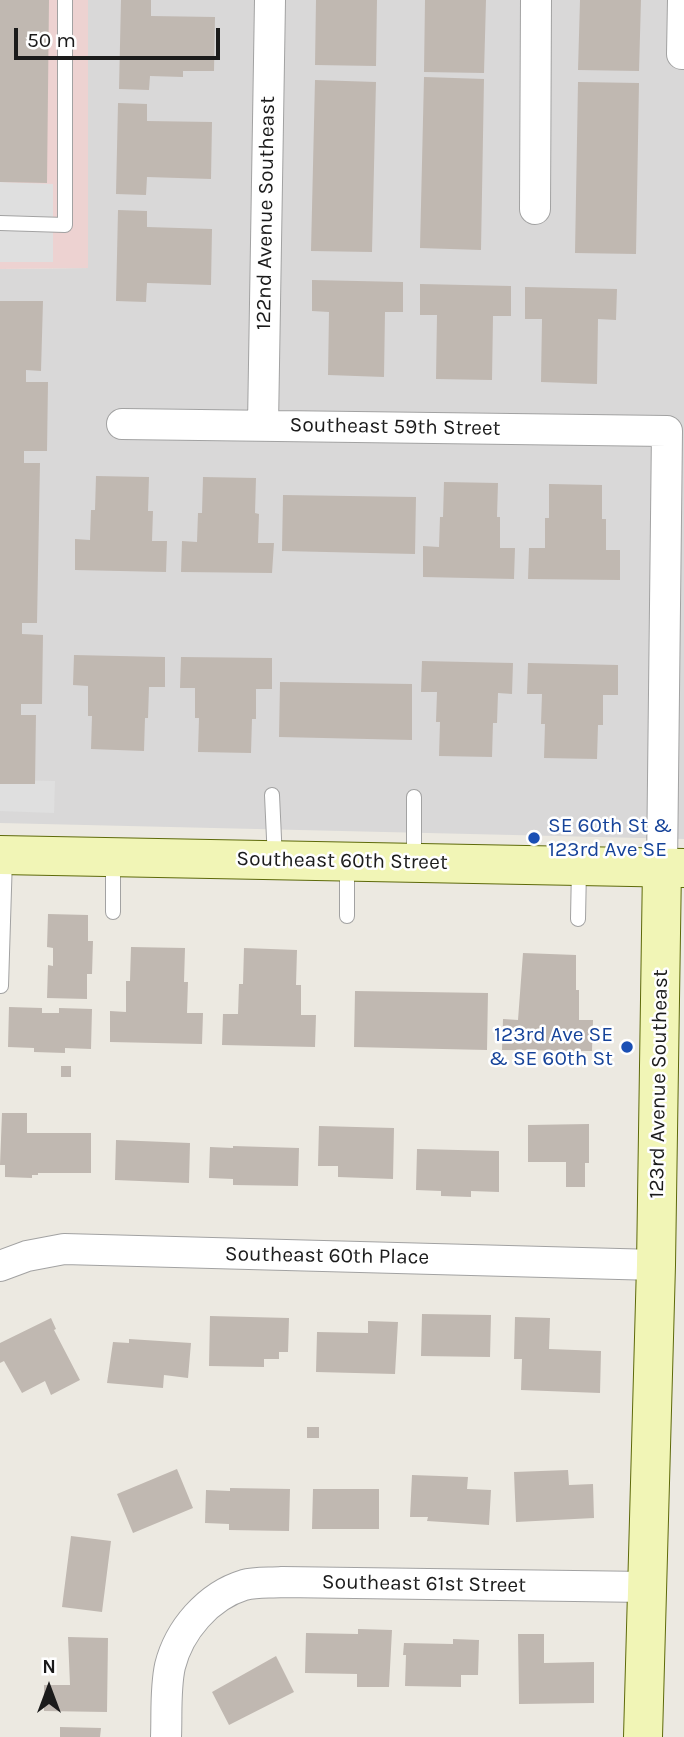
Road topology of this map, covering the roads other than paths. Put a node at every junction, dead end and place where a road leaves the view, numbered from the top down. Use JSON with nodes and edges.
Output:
{"nodes":[{"id":1,"x":65,"y":0,"type":"edge"},
{"id":2,"x":270,"y":0,"type":"edge"},
{"id":3,"x":536,"y":0,"type":"edge"},
{"id":4,"x":683,"y":0,"type":"edge"},
{"id":5,"x":681,"y":54,"type":"dead end"},
{"id":6,"x":535,"y":209,"type":"dead end"},
{"id":7,"x":0,"y":223,"type":"edge"},
{"id":8,"x":122,"y":424,"type":"dead end"},
{"id":9,"x":262,"y":425,"type":"junction"},
{"id":10,"x":667,"y":431,"type":"joint"},
{"id":11,"x":272,"y":795,"type":"dead end"},
{"id":12,"x":414,"y":797,"type":"dead end"},
{"id":13,"x":2,"y":855,"type":"edge"},
{"id":14,"x":113,"y":857,"type":"junction"},
{"id":15,"x":275,"y":860,"type":"junction"},
{"id":16,"x":347,"y":861,"type":"junction"},
{"id":17,"x":414,"y":863,"type":"junction"},
{"id":18,"x":579,"y":865,"type":"junction"},
{"id":19,"x":673,"y":867,"type":"edge"},
{"id":20,"x":113,"y":912,"type":"dead end"},
{"id":21,"x":347,"y":916,"type":"dead end"},
{"id":22,"x":578,"y":919,"type":"dead end"},
{"id":23,"x":1,"y":986,"type":"edge"},
{"id":24,"x":656,"y":1265,"type":"junction"},
{"id":25,"x":0,"y":1266,"type":"edge"},
{"id":26,"x":647,"y":1587,"type":"junction"},
{"id":27,"x":166,"y":1737,"type":"edge"},
{"id":28,"x":643,"y":1737,"type":"edge"}],
"edges":[{"from":1,"to":7,"type":"lane"},
{"from":2,"to":9,"type":"street","name":"122nd Avenue Southeast"},
{"from":3,"to":6,"type":"street"},
{"from":4,"to":5,"type":"street"},
{"from":8,"to":9,"type":"street","name":"Southeast 59th Street"},
{"from":9,"to":10,"type":"street","name":"Southeast 59th Street"},
{"from":10,"to":19,"type":"street","name":"123rd Avenue Southeast"},
{"from":11,"to":15,"type":"lane"},
{"from":12,"to":17,"type":"lane"},
{"from":13,"to":14,"type":"street","name":"Southeast 60th Street"},
{"from":13,"to":23,"type":"lane"},
{"from":14,"to":15,"type":"street","name":"Southeast 60th Street"},
{"from":14,"to":20,"type":"lane"},
{"from":15,"to":16,"type":"street","name":"Southeast 60th Street"},
{"from":16,"to":17,"type":"street","name":"Southeast 60th Street"},
{"from":16,"to":21,"type":"lane"},
{"from":17,"to":18,"type":"street","name":"Southeast 60th Street"},
{"from":18,"to":19,"type":"street","name":"Southeast 60th Street"},
{"from":18,"to":22,"type":"lane"},
{"from":19,"to":24,"type":"street","name":"123rd Avenue Southeast"},
{"from":24,"to":25,"type":"street","name":"Southeast 60th Place"},
{"from":24,"to":26,"type":"street","name":"123rd Avenue Southeast"},
{"from":26,"to":27,"type":"street","name":"Southeast 61st Street"},
{"from":26,"to":28,"type":"street","name":"123rd Avenue Southeast"}]}
